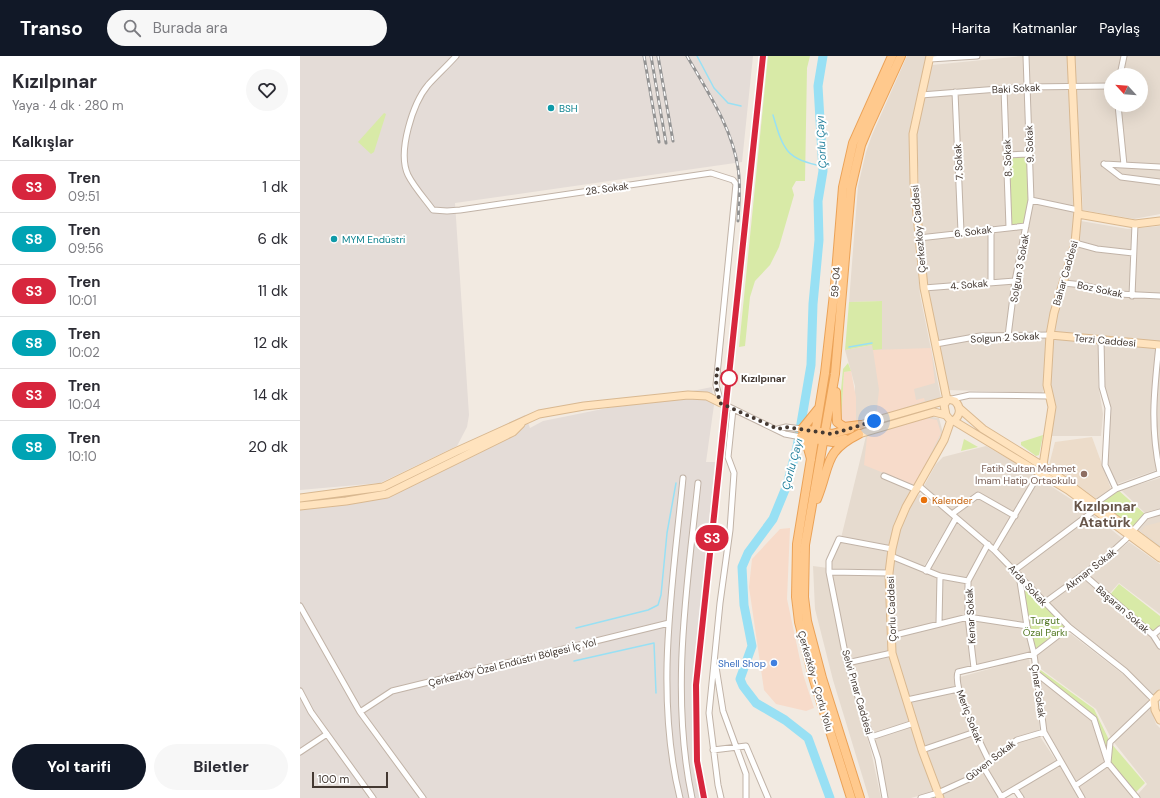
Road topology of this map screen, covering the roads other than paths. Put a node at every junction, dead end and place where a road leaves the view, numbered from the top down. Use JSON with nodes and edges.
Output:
{"nodes":[{"id":1,"x":456,"y":56,"type":"edge"},
{"id":2,"x":892,"y":56,"type":"edge"},
{"id":3,"x":901,"y":56,"type":"edge"},
{"id":4,"x":977,"y":56,"type":"edge"},
{"id":5,"x":1026,"y":56,"type":"edge"},
{"id":6,"x":1071,"y":56,"type":"edge"},
{"id":7,"x":1124,"y":56,"type":"edge"},
{"id":8,"x":930,"y":58,"type":"edge"},
{"id":9,"x":1121,"y":68,"type":"edge"},
{"id":10,"x":1074,"y":86,"type":"junction"},
{"id":11,"x":1104,"y":86,"type":"edge"},
{"id":12,"x":1026,"y":87,"type":"junction"},
{"id":13,"x":1004,"y":89,"type":"junction"},
{"id":14,"x":955,"y":92,"type":"junction"},
{"id":15,"x":921,"y":95,"type":"junction"},
{"id":16,"x":1119,"y":112,"type":"edge"},
{"id":17,"x":1029,"y":154,"type":"junction"},
{"id":18,"x":1006,"y":155,"type":"junction"},
{"id":19,"x":1124,"y":165,"type":"junction"},
{"id":20,"x":1160,"y":167,"type":"edge"},
{"id":21,"x":1160,"y":182,"type":"edge"},
{"id":22,"x":1031,"y":200,"type":"junction"},
{"id":23,"x":1078,"y":212,"type":"junction"},
{"id":24,"x":1160,"y":220,"type":"edge"},
{"id":25,"x":1135,"y":224,"type":"junction"},
{"id":26,"x":1009,"y":226,"type":"junction"},
{"id":27,"x":1026,"y":226,"type":"junction"},
{"id":28,"x":991,"y":229,"type":"junction"},
{"id":29,"x":961,"y":232,"type":"junction"},
{"id":30,"x":919,"y":238,"type":"junction"},
{"id":31,"x":1075,"y":243,"type":"junction"},
{"id":32,"x":1133,"y":253,"type":"junction"},
{"id":33,"x":1015,"y":281,"type":"junction"},
{"id":34,"x":992,"y":282,"type":"junction"},
{"id":35,"x":1064,"y":282,"type":"junction"},
{"id":36,"x":924,"y":288,"type":"junction"},
{"id":37,"x":1132,"y":296,"type":"junction"},
{"id":38,"x":1160,"y":296,"type":"edge"},
{"id":39,"x":1050,"y":335,"type":"junction"},
{"id":40,"x":1008,"y":336,"type":"junction"},
{"id":41,"x":1101,"y":340,"type":"junction"},
{"id":42,"x":936,"y":344,"type":"junction"},
{"id":43,"x":1159,"y":345,"type":"edge"},
{"id":44,"x":834,"y":374,"type":"junction"},
{"id":45,"x":970,"y":395,"type":"junction"},
{"id":46,"x":1049,"y":396,"type":"junction"},
{"id":47,"x":949,"y":398,"type":"junction"},
{"id":48,"x":720,"y":403,"type":"junction"},
{"id":49,"x":821,"y":404,"type":"junction"},
{"id":50,"x":959,"y":408,"type":"junction"},
{"id":51,"x":732,"y":409,"type":"junction"},
{"id":52,"x":949,"y":420,"type":"junction"},
{"id":53,"x":524,"y":421,"type":"junction"},
{"id":54,"x":778,"y":429,"type":"junction"},
{"id":55,"x":860,"y":430,"type":"junction"},
{"id":56,"x":817,"y":431,"type":"junction"},
{"id":57,"x":802,"y":433,"type":"junction"},
{"id":58,"x":826,"y":433,"type":"junction"},
{"id":59,"x":816,"y":440,"type":"junction"},
{"id":60,"x":824,"y":441,"type":"junction"},
{"id":61,"x":812,"y":463,"type":"junction"},
{"id":62,"x":1041,"y":469,"type":"junction"},
{"id":63,"x":1160,"y":473,"type":"edge"},
{"id":64,"x":884,"y":476,"type":"dead end"},
{"id":65,"x":684,"y":478,"type":"dead end"},
{"id":66,"x":698,"y":483,"type":"dead end"},
{"id":67,"x":918,"y":488,"type":"junction"},
{"id":68,"x":1116,"y":489,"type":"junction"},
{"id":69,"x":300,"y":498,"type":"edge"},
{"id":70,"x":300,"y":506,"type":"edge"},
{"id":71,"x":1096,"y":507,"type":"junction"},
{"id":72,"x":1160,"y":512,"type":"edge"},
{"id":73,"x":806,"y":515,"type":"junction"},
{"id":74,"x":954,"y":516,"type":"junction"},
{"id":75,"x":1015,"y":516,"type":"junction"},
{"id":76,"x":1131,"y":533,"type":"junction"},
{"id":77,"x":988,"y":544,"type":"junction"},
{"id":78,"x":892,"y":549,"type":"junction"},
{"id":79,"x":994,"y":550,"type":"junction"},
{"id":80,"x":1160,"y":552,"type":"edge"},
{"id":81,"x":891,"y":556,"type":"junction"},
{"id":82,"x":1160,"y":558,"type":"edge"},
{"id":83,"x":1015,"y":570,"type":"junction"},
{"id":84,"x":926,"y":571,"type":"junction"},
{"id":85,"x":829,"y":572,"type":"junction"},
{"id":86,"x":889,"y":574,"type":"junction"},
{"id":87,"x":1083,"y":574,"type":"junction"},
{"id":88,"x":1019,"y":575,"type":"junction"},
{"id":89,"x":940,"y":576,"type":"junction"},
{"id":90,"x":968,"y":581,"type":"junction"},
{"id":91,"x":1044,"y":603,"type":"junction"},
{"id":92,"x":300,"y":606,"type":"edge"},
{"id":93,"x":968,"y":617,"type":"junction"},
{"id":94,"x":669,"y":623,"type":"junction"},
{"id":95,"x":939,"y":623,"type":"junction"},
{"id":96,"x":1027,"y":626,"type":"junction"},
{"id":97,"x":1069,"y":628,"type":"junction"},
{"id":98,"x":1160,"y":629,"type":"edge"},
{"id":99,"x":1153,"y":635,"type":"junction"},
{"id":100,"x":891,"y":636,"type":"junction"},
{"id":101,"x":1160,"y":646,"type":"edge"},
{"id":102,"x":892,"y":653,"type":"junction"},
{"id":103,"x":1034,"y":654,"type":"junction"},
{"id":104,"x":714,"y":660,"type":"junction"},
{"id":105,"x":847,"y":663,"type":"junction"},
{"id":106,"x":974,"y":668,"type":"junction"},
{"id":107,"x":1036,"y":673,"type":"junction"},
{"id":108,"x":958,"y":689,"type":"junction"},
{"id":109,"x":300,"y":692,"type":"edge"},
{"id":110,"x":1160,"y":694,"type":"edge"},
{"id":111,"x":907,"y":700,"type":"junction"},
{"id":112,"x":1154,"y":700,"type":"junction"},
{"id":113,"x":360,"y":712,"type":"junction"},
{"id":114,"x":1160,"y":720,"type":"edge"},
{"id":115,"x":914,"y":723,"type":"junction"},
{"id":116,"x":975,"y":732,"type":"junction"},
{"id":117,"x":1044,"y":732,"type":"junction"},
{"id":118,"x":327,"y":734,"type":"junction"},
{"id":119,"x":871,"y":737,"type":"junction"},
{"id":120,"x":736,"y":747,"type":"junction"},
{"id":121,"x":713,"y":750,"type":"junction"},
{"id":122,"x":922,"y":750,"type":"junction"},
{"id":123,"x":300,"y":752,"type":"edge"},
{"id":124,"x":1060,"y":762,"type":"junction"},
{"id":125,"x":990,"y":763,"type":"junction"},
{"id":126,"x":1108,"y":763,"type":"junction"},
{"id":127,"x":984,"y":768,"type":"junction"},
{"id":128,"x":1075,"y":786,"type":"junction"},
{"id":129,"x":1015,"y":789,"type":"junction"},
{"id":130,"x":939,"y":796,"type":"edge"},
{"id":131,"x":373,"y":798,"type":"edge"},
{"id":132,"x":423,"y":798,"type":"edge"},
{"id":133,"x":680,"y":798,"type":"edge"},
{"id":134,"x":692,"y":798,"type":"edge"},
{"id":135,"x":721,"y":798,"type":"edge"},
{"id":136,"x":746,"y":798,"type":"edge"},
{"id":137,"x":768,"y":798,"type":"edge"},
{"id":138,"x":851,"y":798,"type":"edge"},
{"id":139,"x":860,"y":798,"type":"edge"},
{"id":140,"x":885,"y":798,"type":"edge"},
{"id":141,"x":921,"y":798,"type":"edge"},
{"id":142,"x":1001,"y":798,"type":"edge"},
{"id":143,"x":1021,"y":798,"type":"edge"},
{"id":144,"x":1082,"y":798,"type":"edge"},
{"id":145,"x":1138,"y":798,"type":"edge"}],
"edges":[{"from":1,"to":48,"type":"street","name":"28. Sokak"},
{"from":2,"to":49,"type":"main road","name":"59-04","number":"59-04"},
{"from":3,"to":44,"type":"main road","number":"59-04"},
{"from":4,"to":8,"type":"street"},
{"from":5,"to":12,"type":"street","name":"9. Sokak"},
{"from":6,"to":10,"type":"main road","name":"Bahar Caddesi"},
{"from":7,"to":9,"type":"street"},
{"from":8,"to":15,"type":"main road","name":"Çerkezköy Caddesi"},
{"from":10,"to":11,"type":"street","name":"Baki Sokak"},
{"from":10,"to":12,"type":"street","name":"Baki Sokak"},
{"from":10,"to":23,"type":"main road","name":"Bahar Caddesi"},
{"from":12,"to":13,"type":"street","name":"Baki Sokak"},
{"from":12,"to":17,"type":"street","name":"9. Sokak"},
{"from":13,"to":14,"type":"street","name":"Baki Sokak"},
{"from":13,"to":18,"type":"street","name":"8. Sokak"},
{"from":14,"to":15,"type":"street","name":"Baki Sokak"},
{"from":14,"to":29,"type":"street","name":"7. Sokak"},
{"from":15,"to":30,"type":"main road","name":"Çerkezköy Caddesi"},
{"from":16,"to":19,"type":"street"},
{"from":17,"to":18,"type":"street"},
{"from":17,"to":22,"type":"street","name":"9. Sokak"},
{"from":18,"to":26,"type":"street","name":"8. Sokak"},
{"from":19,"to":20,"type":"street"},
{"from":19,"to":21,"type":"street"},
{"from":22,"to":23,"type":"street"},
{"from":22,"to":27,"type":"street","name":"Solgun 3 Sokak"},
{"from":23,"to":25,"type":"main road"},
{"from":23,"to":31,"type":"main road","name":"Bahar Caddesi"},
{"from":24,"to":25,"type":"main road"},
{"from":25,"to":32,"type":"street"},
{"from":26,"to":27,"type":"street","name":"6. Sokak"},
{"from":26,"to":28,"type":"street","name":"6. Sokak"},
{"from":27,"to":33,"type":"street","name":"Solgun 3 Sokak"},
{"from":28,"to":29,"type":"street","name":"6. Sokak"},
{"from":28,"to":34,"type":"street"},
{"from":29,"to":30,"type":"street","name":"6. Sokak"},
{"from":30,"to":36,"type":"main road","name":"Çerkezköy Caddesi"},
{"from":31,"to":32,"type":"street"},
{"from":31,"to":35,"type":"main road","name":"Bahar Caddesi"},
{"from":32,"to":37,"type":"street"},
{"from":33,"to":34,"type":"street","name":"4. Sokak"},
{"from":33,"to":40,"type":"street","name":"Solgun 3 Sokak"},
{"from":34,"to":36,"type":"street","name":"4. Sokak"},
{"from":35,"to":37,"type":"street","name":"Boz Sokak"},
{"from":35,"to":39,"type":"main road","name":"Bahar Caddesi"},
{"from":36,"to":42,"type":"main road","name":"Çerkezköy Caddesi"},
{"from":37,"to":38,"type":"street","name":"Boz Sokak"},
{"from":39,"to":40,"type":"street","name":"Solgun 2 Sokak"},
{"from":39,"to":41,"type":"main road","name":"Terzi Caddesi"},
{"from":39,"to":46,"type":"main road","name":"Bahar Caddesi"},
{"from":40,"to":42,"type":"street","name":"Solgun 2 Sokak"},
{"from":41,"to":43,"type":"main road","name":"Terzi Caddesi"},
{"from":41,"to":68,"type":"street"},
{"from":42,"to":47,"type":"main road","name":"Çerkezköy Caddesi"},
{"from":43,"to":63,"type":"street"},
{"from":44,"to":55,"type":"main road"},
{"from":44,"to":58,"type":"main road","number":"59-04"},
{"from":45,"to":46,"type":"street"},
{"from":45,"to":47,"type":"street"},
{"from":45,"to":50,"type":"street"},
{"from":46,"to":62,"type":"main road","name":"Bahar Caddesi"},
{"from":47,"to":50,"type":"main road"},
{"from":47,"to":52,"type":"main road"},
{"from":47,"to":55,"type":"main road"},
{"from":48,"to":51,"type":"street"},
{"from":48,"to":53,"type":"main road"},
{"from":49,"to":56,"type":"main road","name":"59-04","number":"59-04"},
{"from":49,"to":57,"type":"main road"},
{"from":50,"to":52,"type":"main road","name":"Çorlu Caddesi"},
{"from":50,"to":62,"type":"main road"},
{"from":51,"to":54,"type":"street"},
{"from":51,"to":104,"type":"street"},
{"from":52,"to":55,"type":"main road"},
{"from":52,"to":62,"type":"main road"},
{"from":52,"to":67,"type":"main road","name":"Çorlu Caddesi"},
{"from":53,"to":69,"type":"main road"},
{"from":53,"to":70,"type":"main road"},
{"from":54,"to":57,"type":"street"},
{"from":54,"to":57,"type":"street"},
{"from":55,"to":58,"type":"main road"},
{"from":55,"to":60,"type":"main road"},
{"from":55,"to":73,"type":"main road"},
{"from":56,"to":57,"type":"main road"},
{"from":56,"to":58,"type":"main road"},
{"from":56,"to":59,"type":"main road","name":"59-04","number":"59-04"},
{"from":57,"to":59,"type":"main road"},
{"from":57,"to":61,"type":"main road"},
{"from":58,"to":60,"type":"main road","number":"59-04"},
{"from":59,"to":60,"type":"main road"},
{"from":59,"to":61,"type":"main road","name":"59-04","number":"59-04"},
{"from":60,"to":73,"type":"main road","number":"59-04"},
{"from":61,"to":73,"type":"main road","name":"59-04","number":"59-04"},
{"from":62,"to":71,"type":"main road"},
{"from":62,"to":75,"type":"street"},
{"from":63,"to":68,"type":"street"},
{"from":64,"to":67,"type":"street","name":"Arda Sokak"},
{"from":65,"to":94,"type":"street"},
{"from":66,"to":134,"type":"street"},
{"from":67,"to":74,"type":"street","name":"Arda Sokak"},
{"from":67,"to":78,"type":"main road","name":"Çorlu Caddesi"},
{"from":68,"to":71,"type":"street"},
{"from":71,"to":76,"type":"main road"},
{"from":71,"to":83,"type":"street"},
{"from":72,"to":76,"type":"street","name":"Akman Sokak"},
{"from":73,"to":138,"type":"main road","name":"Çerkezköy - Çorlu Yolu","number":"59-04"},
{"from":73,"to":139,"type":"main road","number":"59-04"},
{"from":74,"to":75,"type":"street"},
{"from":74,"to":77,"type":"street","name":"Arda Sokak"},
{"from":74,"to":84,"type":"street"},
{"from":75,"to":79,"type":"street"},
{"from":76,"to":80,"type":"main road"},
{"from":76,"to":82,"type":"main road"},
{"from":76,"to":87,"type":"street","name":"Akman Sokak"},
{"from":77,"to":79,"type":"street","name":"Arda Sokak"},
{"from":77,"to":90,"type":"street","name":"Kenar Sokak"},
{"from":78,"to":81,"type":"main road","name":"Çorlu Caddesi"},
{"from":78,"to":85,"type":"street","name":"Selvi Pınar Caddesi"},
{"from":79,"to":83,"type":"street","name":"Arda Sokak"},
{"from":81,"to":84,"type":"street"},
{"from":81,"to":86,"type":"main road","name":"Çorlu Caddesi"},
{"from":83,"to":88,"type":"street","name":"Arda Sokak"},
{"from":84,"to":89,"type":"street"},
{"from":85,"to":86,"type":"street"},
{"from":85,"to":105,"type":"street","name":"Selvi Pınar Caddesi"},
{"from":86,"to":100,"type":"main road","name":"Çorlu Caddesi"},
{"from":87,"to":91,"type":"street","name":"Akman Sokak"},
{"from":87,"to":99,"type":"street","name":"Başaran Sokak"},
{"from":88,"to":91,"type":"street","name":"Arda Sokak"},
{"from":88,"to":96,"type":"street","name":"Çınar Sokak"},
{"from":89,"to":90,"type":"street"},
{"from":89,"to":95,"type":"street"},
{"from":90,"to":93,"type":"street","name":"Kenar Sokak"},
{"from":91,"to":97,"type":"street","name":"Arda Sokak"},
{"from":92,"to":113,"type":"street"},
{"from":93,"to":95,"type":"street"},
{"from":93,"to":96,"type":"street"},
{"from":93,"to":106,"type":"street","name":"Kenar Sokak"},
{"from":94,"to":113,"type":"street","name":"Çerkezköy Özel Endüstri Bölgesi İç Yol"},
{"from":94,"to":133,"type":"street"},
{"from":95,"to":100,"type":"street"},
{"from":96,"to":103,"type":"street","name":"Çınar Sokak"},
{"from":97,"to":103,"type":"street"},
{"from":97,"to":112,"type":"street","name":"Arda Sokak"},
{"from":98,"to":99,"type":"street"},
{"from":99,"to":101,"type":"street","name":"Başaran Sokak"},
{"from":100,"to":102,"type":"main road","name":"Çorlu Caddesi"},
{"from":102,"to":105,"type":"street"},
{"from":102,"to":111,"type":"main road","name":"Çorlu Caddesi"},
{"from":103,"to":106,"type":"street","name":"Meriç Sokak"},
{"from":103,"to":107,"type":"street","name":"Çınar Sokak"},
{"from":104,"to":120,"type":"street"},
{"from":104,"to":121,"type":"street"},
{"from":105,"to":119,"type":"street","name":"Selvi Pınar Caddesi"},
{"from":106,"to":108,"type":"street","name":"Meriç Sokak"},
{"from":107,"to":117,"type":"street","name":"Çınar Sokak"},
{"from":107,"to":126,"type":"street"},
{"from":108,"to":111,"type":"street"},
{"from":108,"to":116,"type":"street","name":"Meriç Sokak"},
{"from":109,"to":118,"type":"street"},
{"from":110,"to":112,"type":"main road"},
{"from":111,"to":115,"type":"main road","name":"Çorlu Caddesi"},
{"from":112,"to":114,"type":"main road"},
{"from":112,"to":126,"type":"street"},
{"from":113,"to":132,"type":"street"},
{"from":115,"to":119,"type":"street"},
{"from":115,"to":122,"type":"main road","name":"Çorlu Caddesi"},
{"from":116,"to":122,"type":"street"},
{"from":116,"to":125,"type":"street","name":"Meriç Sokak"},
{"from":117,"to":124,"type":"street","name":"Çınar Sokak"},
{"from":117,"to":125,"type":"street","name":"Güven Sokak"},
{"from":118,"to":123,"type":"street"},
{"from":118,"to":131,"type":"street"},
{"from":119,"to":140,"type":"street","name":"Selvi Pınar Caddesi"},
{"from":120,"to":121,"type":"street"},
{"from":120,"to":136,"type":"street"},
{"from":120,"to":137,"type":"street"},
{"from":121,"to":135,"type":"street"},
{"from":122,"to":130,"type":"main road","name":"Çorlu Caddesi"},
{"from":124,"to":128,"type":"street","name":"Çınar Sokak"},
{"from":124,"to":129,"type":"street"},
{"from":125,"to":127,"type":"street","name":"Güven Sokak"},
{"from":126,"to":128,"type":"street"},
{"from":126,"to":145,"type":"street"},
{"from":127,"to":130,"type":"street","name":"Güven Sokak"},
{"from":127,"to":142,"type":"street"},
{"from":128,"to":144,"type":"street","name":"Çınar Sokak"},
{"from":129,"to":142,"type":"street"},
{"from":129,"to":143,"type":"street"},
{"from":130,"to":141,"type":"street","name":"Güven Sokak"}]}
